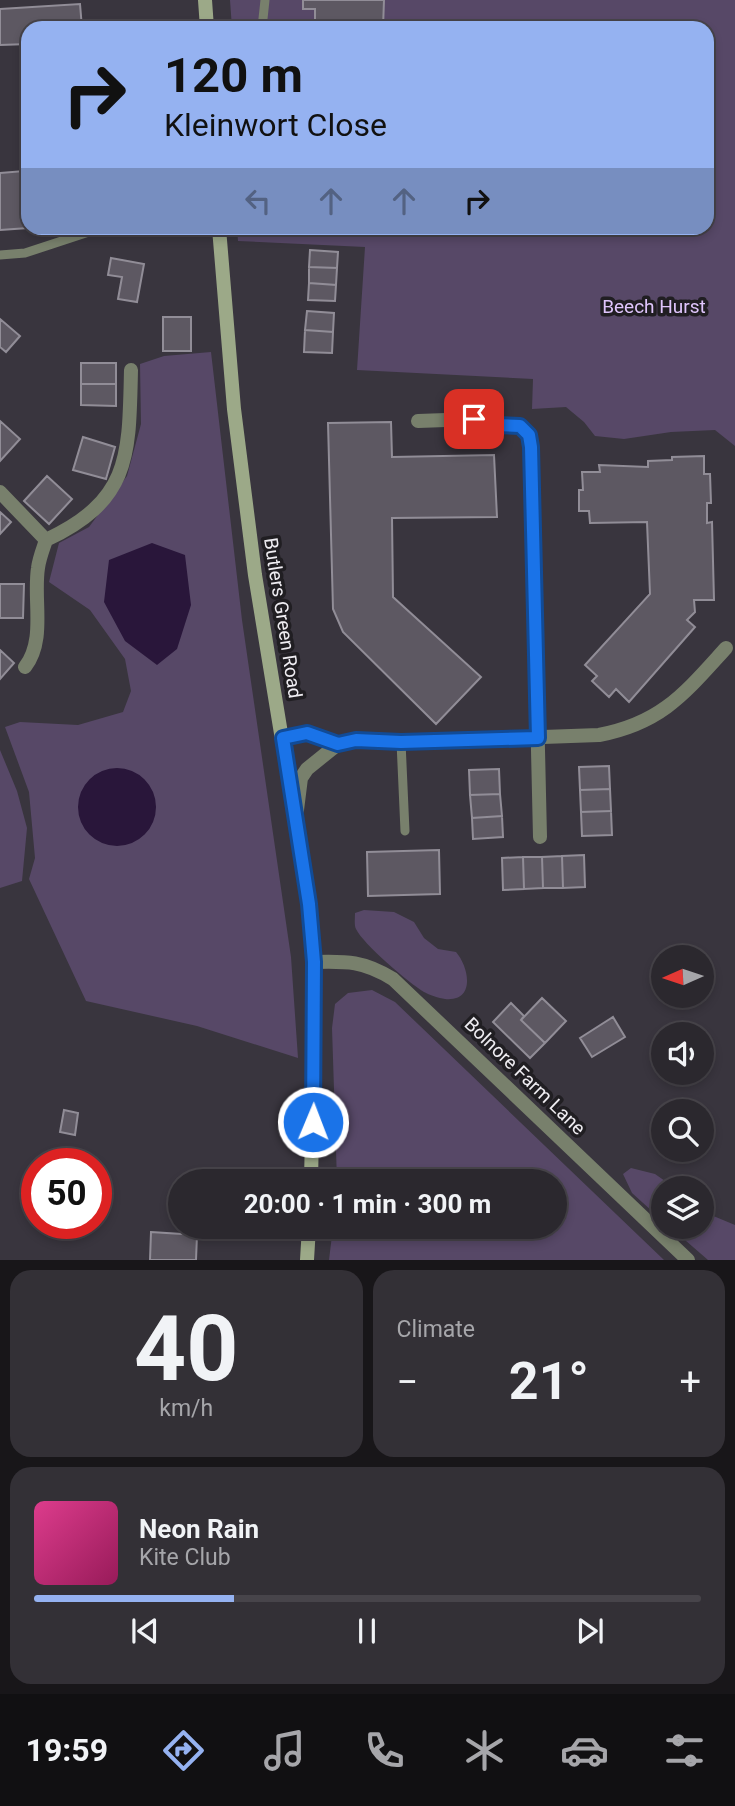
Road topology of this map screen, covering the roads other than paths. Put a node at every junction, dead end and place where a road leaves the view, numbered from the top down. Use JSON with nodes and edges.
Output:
{"nodes":[{"id":1,"x":205,"y":0,"type":"edge"},
{"id":2,"x":265,"y":0,"type":"edge"},
{"id":3,"x":206,"y":21,"type":"edge"},
{"id":4,"x":263,"y":21,"type":"edge"},
{"id":5,"x":79,"y":235,"type":"edge"},
{"id":6,"x":220,"y":235,"type":"edge"},
{"id":7,"x":0,"y":255,"type":"edge"},
{"id":8,"x":131,"y":370,"type":"dead end"},
{"id":9,"x":418,"y":421,"type":"dead end"},
{"id":10,"x":0,"y":492,"type":"edge"},
{"id":11,"x":46,"y":540,"type":"junction"},
{"id":12,"x":726,"y":648,"type":"dead end"},
{"id":13,"x":25,"y":667,"type":"dead end"},
{"id":14,"x":283,"y":738,"type":"junction"},
{"id":15,"x":538,"y":738,"type":"junction"},
{"id":16,"x":401,"y":742,"type":"junction"},
{"id":17,"x":338,"y":744,"type":"junction"},
{"id":18,"x":296,"y":822,"type":"junction"},
{"id":19,"x":405,"y":831,"type":"dead end"},
{"id":20,"x":540,"y":837,"type":"dead end"},
{"id":21,"x":314,"y":962,"type":"junction"},
{"id":22,"x":311,"y":1169,"type":"edge"},
{"id":23,"x":308,"y":1239,"type":"edge"},
{"id":24,"x":307,"y":1260,"type":"edge"},
{"id":25,"x":688,"y":1260,"type":"edge"}],
"edges":[{"from":1,"to":3,"type":"main road"},
{"from":2,"to":4,"type":"lane"},
{"from":5,"to":7,"type":"lane"},
{"from":6,"to":14,"type":"main road","name":"Butlers Green Road"},
{"from":8,"to":11,"type":"street"},
{"from":9,"to":15,"type":"street"},
{"from":10,"to":11,"type":"street"},
{"from":11,"to":13,"type":"street"},
{"from":12,"to":15,"type":"street"},
{"from":14,"to":17,"type":"street"},
{"from":14,"to":18,"type":"main road","name":"Butlers Green Road"},
{"from":15,"to":16,"type":"street"},
{"from":15,"to":20,"type":"street"},
{"from":16,"to":17,"type":"street"},
{"from":16,"to":19,"type":"lane"},
{"from":17,"to":18,"type":"street"},
{"from":18,"to":21,"type":"main road","name":"Butlers Green Road"},
{"from":21,"to":22,"type":"main road","name":"Butlers Green Road"},
{"from":21,"to":25,"type":"street","name":"Bolnore Farm Lane"},
{"from":23,"to":24,"type":"main road"}]}
